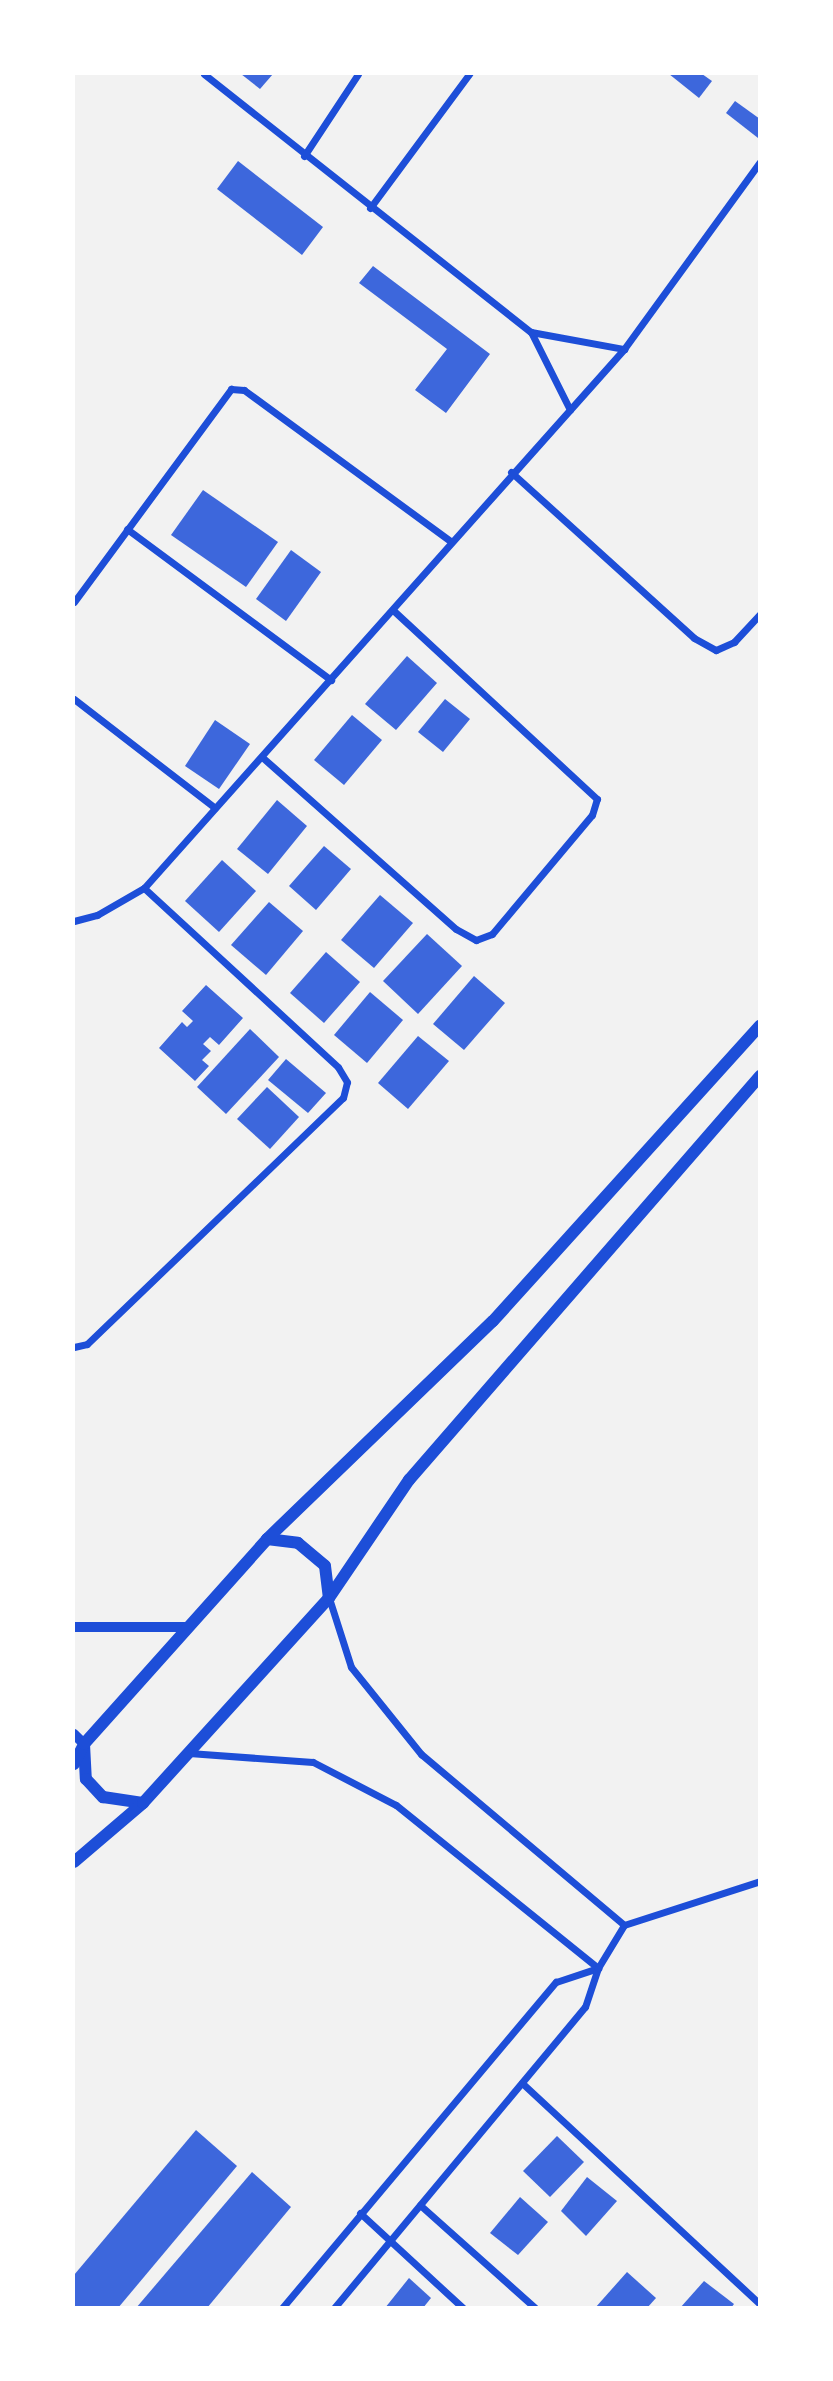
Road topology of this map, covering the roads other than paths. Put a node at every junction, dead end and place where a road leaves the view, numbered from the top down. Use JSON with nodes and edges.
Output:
{"nodes":[{"id":1,"x":204,"y":74,"type":"edge"},
{"id":2,"x":358,"y":74,"type":"edge"},
{"id":3,"x":469,"y":74,"type":"edge"},
{"id":4,"x":304,"y":156,"type":"junction"},
{"id":5,"x":760,"y":162,"type":"edge"},
{"id":6,"x":370,"y":208,"type":"junction"},
{"id":7,"x":531,"y":332,"type":"junction"},
{"id":8,"x":624,"y":349,"type":"junction"},
{"id":9,"x":570,"y":410,"type":"junction"},
{"id":10,"x":511,"y":472,"type":"junction"},
{"id":11,"x":127,"y":529,"type":"junction"},
{"id":12,"x":450,"y":541,"type":"junction"},
{"id":13,"x":74,"y":602,"type":"edge"},
{"id":14,"x":393,"y":610,"type":"junction"},
{"id":15,"x":760,"y":614,"type":"edge"},
{"id":16,"x":331,"y":680,"type":"junction"},
{"id":17,"x":74,"y":699,"type":"edge"},
{"id":18,"x":262,"y":757,"type":"junction"},
{"id":19,"x":215,"y":808,"type":"junction"},
{"id":20,"x":144,"y":888,"type":"junction"},
{"id":21,"x":74,"y":921,"type":"edge"},
{"id":22,"x":760,"y":1026,"type":"edge"},
{"id":23,"x":760,"y":1076,"type":"edge"},
{"id":24,"x":74,"y":1347,"type":"edge"},
{"id":25,"x":267,"y":1539,"type":"junction"},
{"id":26,"x":329,"y":1598,"type":"junction"},
{"id":27,"x":186,"y":1627,"type":"junction"},
{"id":28,"x":74,"y":1628,"type":"edge"},
{"id":29,"x":74,"y":1734,"type":"edge"},
{"id":30,"x":84,"y":1744,"type":"junction"},
{"id":31,"x":189,"y":1753,"type":"junction"},
{"id":32,"x":74,"y":1764,"type":"edge"},
{"id":33,"x":143,"y":1803,"type":"junction"},
{"id":34,"x":74,"y":1862,"type":"edge"},
{"id":35,"x":760,"y":1881,"type":"edge"},
{"id":36,"x":624,"y":1925,"type":"junction"},
{"id":37,"x":598,"y":1968,"type":"junction"},
{"id":38,"x":522,"y":2083,"type":"junction"},
{"id":39,"x":420,"y":2205,"type":"junction"},
{"id":40,"x":360,"y":2213,"type":"junction"},
{"id":41,"x":390,"y":2241,"type":"junction"},
{"id":42,"x":760,"y":2304,"type":"edge"},
{"id":43,"x":282,"y":2308,"type":"edge"},
{"id":44,"x":334,"y":2308,"type":"edge"},
{"id":45,"x":463,"y":2308,"type":"edge"},
{"id":46,"x":535,"y":2308,"type":"edge"}],
"edges":[{"from":1,"to":4,"type":"street"},
{"from":2,"to":4,"type":"street"},
{"from":3,"to":6,"type":"street"},
{"from":4,"to":6,"type":"street"},
{"from":5,"to":8,"type":"street"},
{"from":6,"to":7,"type":"street"},
{"from":7,"to":8,"type":"street"},
{"from":7,"to":9,"type":"street"},
{"from":8,"to":9,"type":"street"},
{"from":9,"to":10,"type":"street"},
{"from":10,"to":12,"type":"street"},
{"from":10,"to":15,"type":"street"},
{"from":11,"to":12,"type":"street"},
{"from":11,"to":13,"type":"street"},
{"from":11,"to":16,"type":"street"},
{"from":12,"to":14,"type":"street"},
{"from":14,"to":16,"type":"street"},
{"from":14,"to":18,"type":"street"},
{"from":16,"to":18,"type":"street"},
{"from":17,"to":19,"type":"street"},
{"from":18,"to":19,"type":"street"},
{"from":19,"to":20,"type":"street"},
{"from":20,"to":21,"type":"street"},
{"from":20,"to":24,"type":"street"},
{"from":22,"to":25,"type":"main road"},
{"from":23,"to":26,"type":"main road"},
{"from":25,"to":26,"type":"main road"},
{"from":25,"to":27,"type":"main road"},
{"from":26,"to":31,"type":"main road"},
{"from":26,"to":36,"type":"street"},
{"from":27,"to":28,"type":"main road"},
{"from":27,"to":30,"type":"main road"},
{"from":29,"to":30,"type":"main road"},
{"from":30,"to":32,"type":"main road"},
{"from":30,"to":33,"type":"main road"},
{"from":31,"to":33,"type":"main road"},
{"from":31,"to":37,"type":"street"},
{"from":33,"to":34,"type":"main road"},
{"from":35,"to":36,"type":"street"},
{"from":36,"to":37,"type":"street"},
{"from":37,"to":38,"type":"street"},
{"from":37,"to":40,"type":"street"},
{"from":38,"to":39,"type":"street"},
{"from":38,"to":42,"type":"street"},
{"from":39,"to":41,"type":"street"},
{"from":39,"to":46,"type":"street"},
{"from":40,"to":41,"type":"street"},
{"from":40,"to":43,"type":"street"},
{"from":41,"to":44,"type":"street"},
{"from":41,"to":45,"type":"street"}]}
